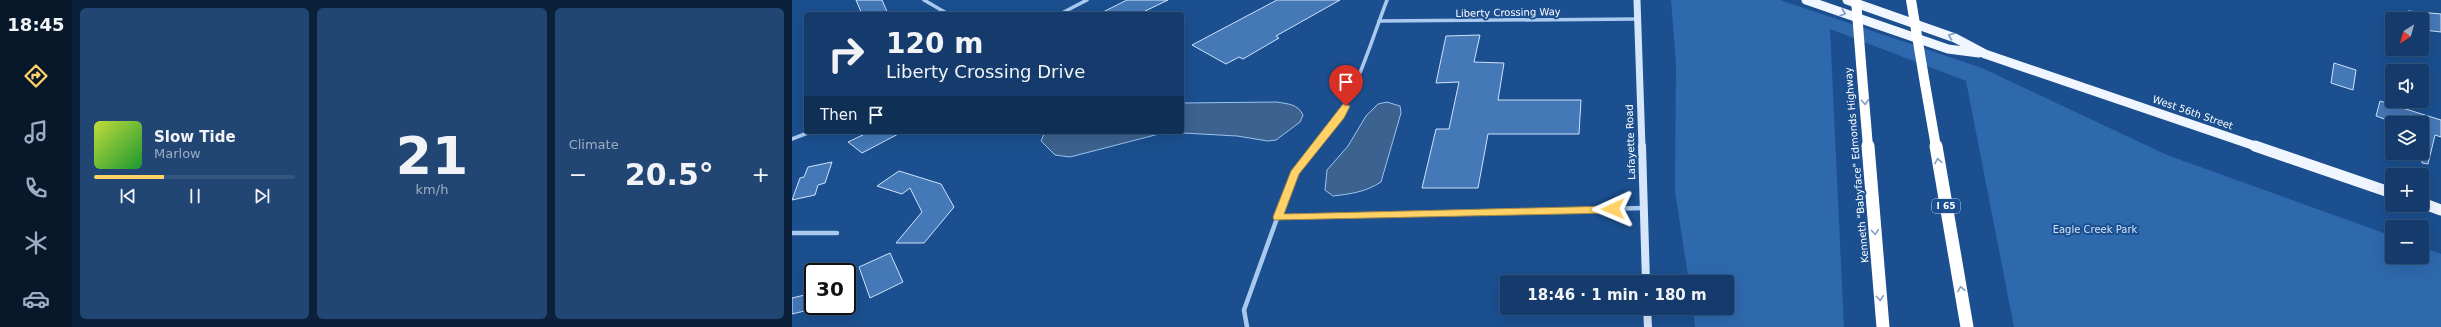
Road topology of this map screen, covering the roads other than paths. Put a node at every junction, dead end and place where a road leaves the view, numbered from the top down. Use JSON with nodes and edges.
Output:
{"nodes":[{"id":1,"x":924,"y":0,"type":"edge"},
{"id":2,"x":1087,"y":0,"type":"edge"},
{"id":3,"x":1387,"y":0,"type":"edge"},
{"id":4,"x":1637,"y":0,"type":"edge"},
{"id":5,"x":1806,"y":0,"type":"edge"},
{"id":6,"x":1847,"y":0,"type":"edge"},
{"id":7,"x":1856,"y":0,"type":"edge"},
{"id":8,"x":1911,"y":0,"type":"edge"},
{"id":9,"x":945,"y":12,"type":"edge"},
{"id":10,"x":1064,"y":12,"type":"edge"},
{"id":11,"x":1638,"y":19,"type":"junction"},
{"id":12,"x":1378,"y":21,"type":"junction"},
{"id":13,"x":1985,"y":54,"type":"junction"},
{"id":14,"x":805,"y":134,"type":"edge"},
{"id":15,"x":792,"y":139,"type":"edge"},
{"id":16,"x":2385,"y":191,"type":"edge"},
{"id":17,"x":2429,"y":206,"type":"edge"},
{"id":18,"x":1644,"y":208,"type":"junction"},
{"id":19,"x":2441,"y":210,"type":"edge"},
{"id":20,"x":1278,"y":217,"type":"junction"},
{"id":21,"x":792,"y":233,"type":"edge"},
{"id":22,"x":837,"y":233,"type":"dead end"},
{"id":23,"x":1646,"y":275,"type":"edge"},
{"id":24,"x":1647,"y":315,"type":"edge"},
{"id":25,"x":1247,"y":327,"type":"edge"},
{"id":26,"x":1648,"y":327,"type":"edge"},
{"id":27,"x":1883,"y":327,"type":"edge"},
{"id":28,"x":1967,"y":327,"type":"edge"}],
"edges":[{"from":1,"to":9,"type":"street"},
{"from":2,"to":10,"type":"street"},
{"from":3,"to":12,"type":"street"},
{"from":4,"to":11,"type":"main road","name":"Lafayette Road"},
{"from":5,"to":13,"type":"main road","name":"West 56th Street","one_way":true},
{"from":13,"to":6,"type":"main road","name":"West 56th Street","one_way":true},
{"from":7,"to":27,"type":"highway","name":"Kenneth \"Babyface\" Edmonds Highway","one_way":true,"bridge":true},
{"from":28,"to":8,"type":"highway","number":"I 65","one_way":true,"bridge":true},
{"from":11,"to":12,"type":"street","name":"Liberty Crossing Way"},
{"from":11,"to":18,"type":"main road","name":"Lafayette Road"},
{"from":12,"to":20,"type":"street"},
{"from":13,"to":16,"type":"main road","name":"West 56th Street"},
{"from":14,"to":15,"type":"street"},
{"from":17,"to":19,"type":"main road"},
{"from":18,"to":20,"type":"street"},
{"from":18,"to":23,"type":"main road","name":"Lafayette Road"},
{"from":20,"to":25,"type":"street"},
{"from":21,"to":22,"type":"street"},
{"from":24,"to":26,"type":"main road"}]}
